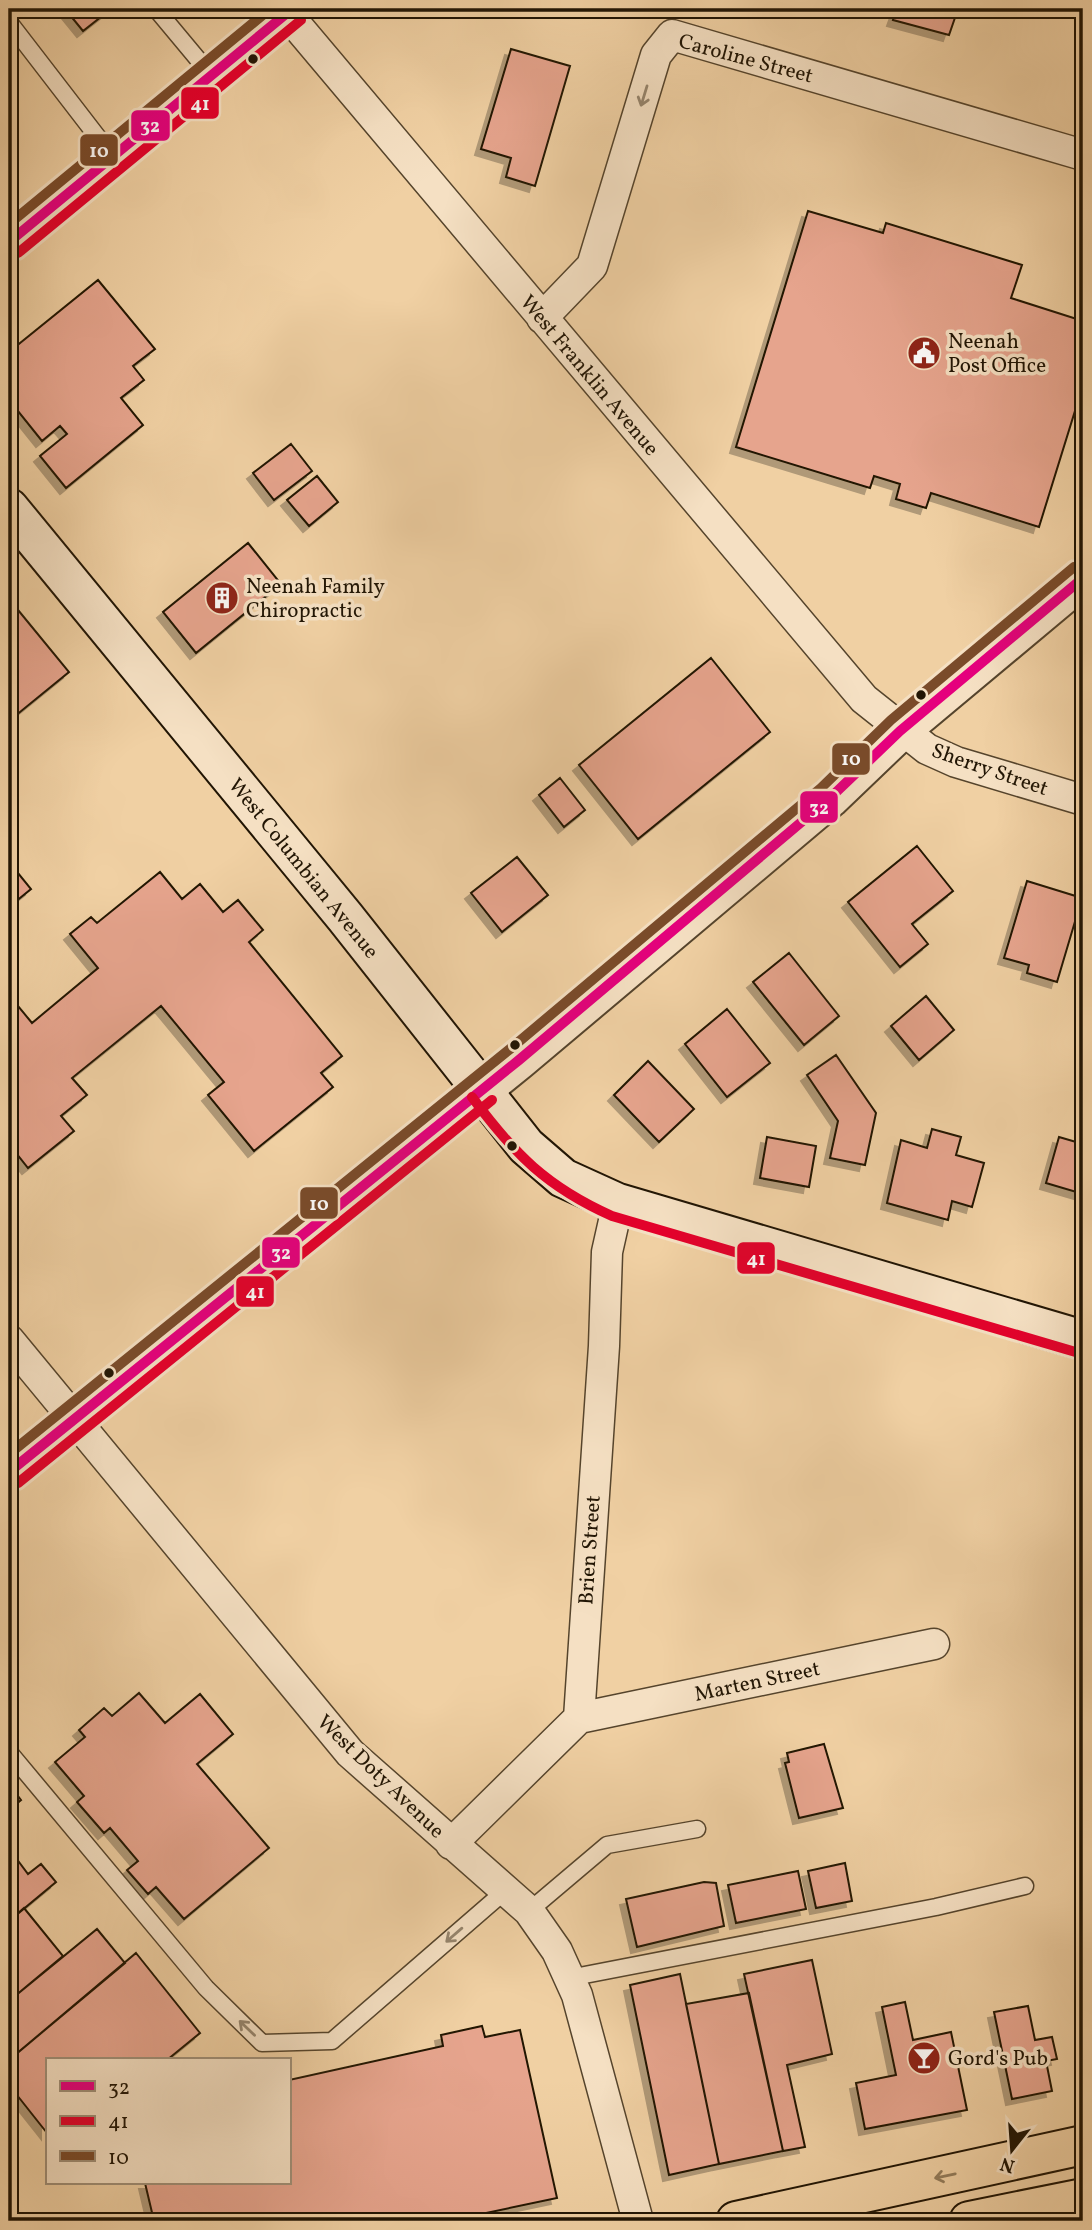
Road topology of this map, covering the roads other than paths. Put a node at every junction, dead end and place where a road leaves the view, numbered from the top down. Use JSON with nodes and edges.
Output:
{"nodes":[{"id":1,"x":156,"y":9,"type":"edge"},
{"id":2,"x":287,"y":10,"type":"edge"},
{"id":3,"x":9,"y":22,"type":"edge"},
{"id":4,"x":211,"y":75,"type":"junction"},
{"id":5,"x":1083,"y":155,"type":"edge"},
{"id":6,"x":113,"y":157,"type":"junction"},
{"id":7,"x":9,"y":242,"type":"edge"},
{"id":8,"x":542,"y":318,"type":"junction"},
{"id":9,"x":9,"y":508,"type":"edge"},
{"id":10,"x":1083,"y":578,"type":"edge"},
{"id":11,"x":900,"y":731,"type":"junction"},
{"id":12,"x":1083,"y":800,"type":"edge"},
{"id":13,"x":483,"y":1089,"type":"junction"},
{"id":14,"x":618,"y":1203,"type":"junction"},
{"id":15,"x":1083,"y":1340,"type":"edge"},
{"id":16,"x":10,"y":1345,"type":"edge"},
{"id":17,"x":74,"y":1420,"type":"junction"},
{"id":18,"x":9,"y":1472,"type":"edge"},
{"id":19,"x":934,"y":1644,"type":"dead end"},
{"id":20,"x":579,"y":1718,"type":"junction"},
{"id":21,"x":9,"y":1752,"type":"edge"},
{"id":22,"x":697,"y":1829,"type":"dead end"},
{"id":23,"x":451,"y":1844,"type":"junction"},
{"id":24,"x":1025,"y":1886,"type":"dead end"},
{"id":25,"x":505,"y":1891,"type":"junction"},
{"id":26,"x":528,"y":1911,"type":"junction"},
{"id":27,"x":569,"y":1978,"type":"junction"},
{"id":28,"x":1083,"y":2145,"type":"edge"},
{"id":29,"x":1083,"y":2198,"type":"edge"},
{"id":30,"x":638,"y":2221,"type":"edge"},
{"id":31,"x":736,"y":2221,"type":"edge"},
{"id":32,"x":969,"y":2221,"type":"edge"}],
"edges":[{"from":1,"to":4,"type":"lane"},
{"from":2,"to":4,"type":"main road"},
{"from":2,"to":8,"type":"street","name":"West Franklin Avenue"},
{"from":3,"to":6,"type":"lane"},
{"from":4,"to":6,"type":"main road"},
{"from":5,"to":8,"type":"street","name":"Caroline Street","one_way":true},
{"from":6,"to":7,"type":"main road"},
{"from":8,"to":11,"type":"street","name":"West Franklin Avenue"},
{"from":9,"to":13,"type":"main road","name":"West Columbian Avenue"},
{"from":10,"to":11,"type":"main road"},
{"from":11,"to":12,"type":"street","name":"Sherry Street"},
{"from":11,"to":13,"type":"main road"},
{"from":13,"to":14,"type":"main road","name":"West Columbian Avenue"},
{"from":13,"to":17,"type":"main road"},
{"from":14,"to":15,"type":"main road","name":"West Columbian Avenue"},
{"from":14,"to":20,"type":"street","name":"Brien Street"},
{"from":16,"to":17,"type":"street","name":"West Doty Avenue"},
{"from":17,"to":18,"type":"main road"},
{"from":17,"to":23,"type":"street","name":"West Doty Avenue"},
{"from":19,"to":20,"type":"street","name":"Marten Street"},
{"from":20,"to":23,"type":"street"},
{"from":25,"to":21,"type":"lane","one_way":true},
{"from":22,"to":26,"type":"lane"},
{"from":23,"to":25,"type":"street","name":"West Doty Avenue"},
{"from":24,"to":27,"type":"lane"},
{"from":25,"to":26,"type":"street","name":"West Doty Avenue"},
{"from":26,"to":27,"type":"street","name":"West Doty Avenue"},
{"from":27,"to":30,"type":"street","name":"West Doty Avenue"},
{"from":28,"to":31,"type":"main road","one_way":true},
{"from":29,"to":32,"type":"main road"}]}
